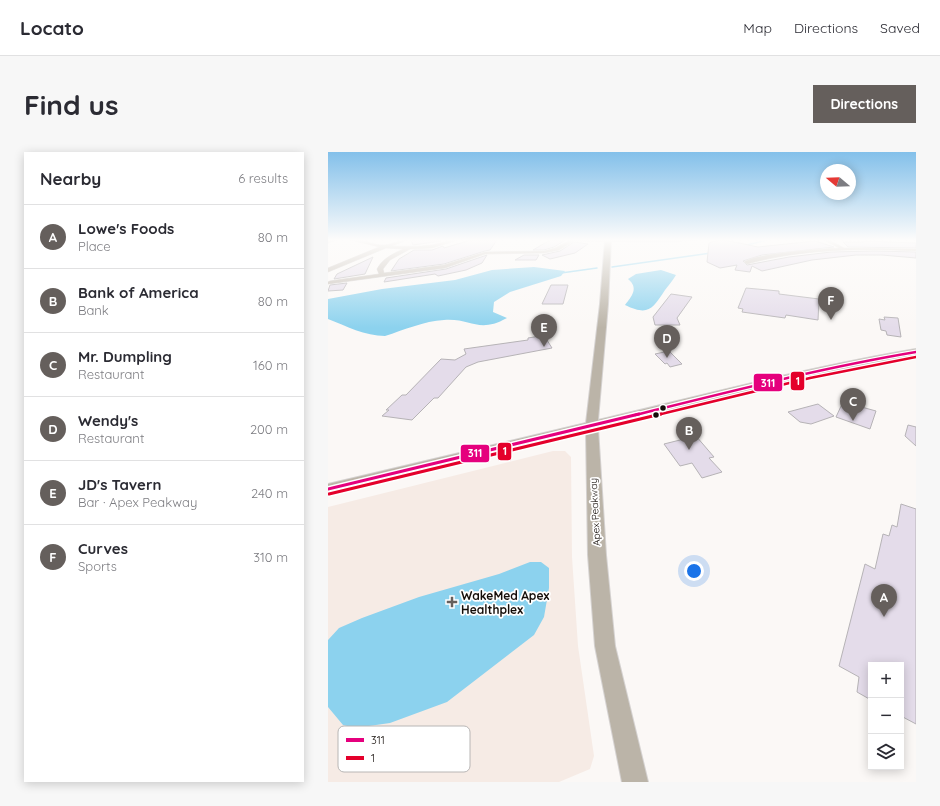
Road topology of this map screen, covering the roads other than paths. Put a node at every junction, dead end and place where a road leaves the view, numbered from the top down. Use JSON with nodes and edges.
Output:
{"nodes":[{"id":1,"x":380,"y":269,"type":"edge"},
{"id":2,"x":421,"y":269,"type":"edge"},
{"id":3,"x":605,"y":269,"type":"edge"},
{"id":4,"x":382,"y":275,"type":"junction"},
{"id":5,"x":330,"y":283,"type":"dead end"},
{"id":6,"x":916,"y":352,"type":"edge"},
{"id":7,"x":592,"y":426,"type":"junction"},
{"id":8,"x":328,"y":489,"type":"edge"},
{"id":9,"x":634,"y":782,"type":"edge"}],
"edges":[{"from":1,"to":4,"type":"street"},
{"from":2,"to":4,"type":"street"},
{"from":3,"to":7,"type":"main road","name":"Apex Peakway"},
{"from":4,"to":5,"type":"street"},
{"from":6,"to":7,"type":"main road"},
{"from":7,"to":8,"type":"main road"},
{"from":7,"to":9,"type":"main road","name":"Apex Peakway"}]}
